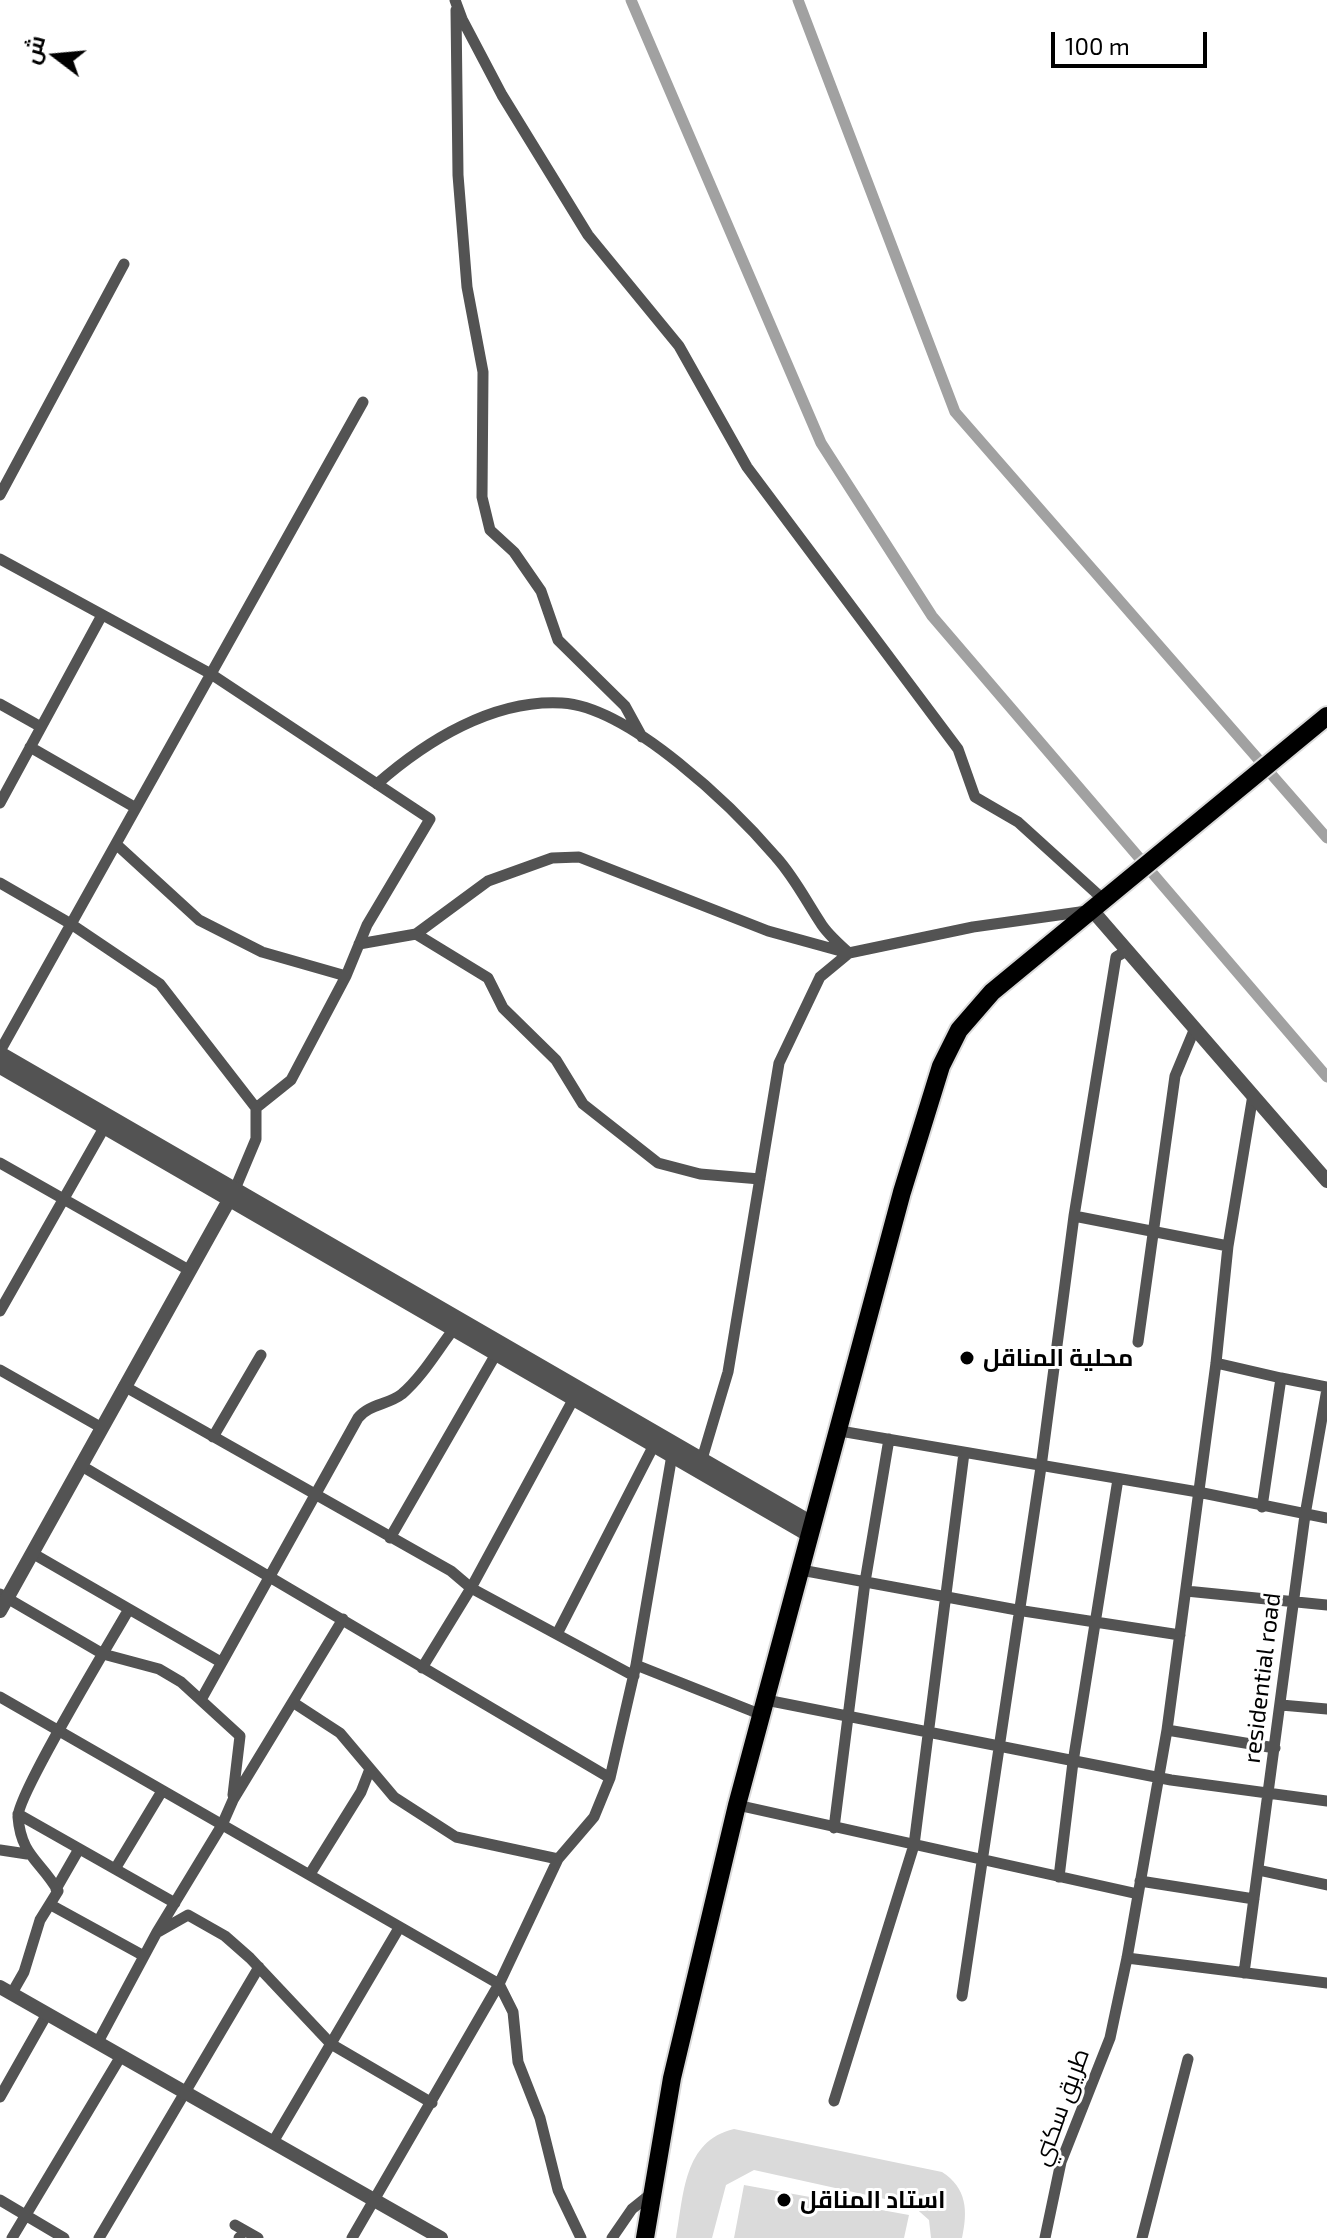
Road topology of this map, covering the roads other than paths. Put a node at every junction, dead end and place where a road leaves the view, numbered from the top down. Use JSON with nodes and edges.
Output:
{"nodes":[{"id":1,"x":456,"y":2,"type":"edge"},
{"id":2,"x":124,"y":264,"type":"dead end"},
{"id":3,"x":363,"y":402,"type":"dead end"},
{"id":4,"x":0,"y":495,"type":"edge"},
{"id":5,"x":0,"y":559,"type":"edge"},
{"id":6,"x":102,"y":615,"type":"junction"},
{"id":7,"x":211,"y":674,"type":"junction"},
{"id":8,"x":0,"y":704,"type":"edge"},
{"id":9,"x":1327,"y":716,"type":"edge"},
{"id":10,"x":41,"y":727,"type":"junction"},
{"id":11,"x":642,"y":737,"type":"junction"},
{"id":12,"x":30,"y":747,"type":"junction"},
{"id":13,"x":377,"y":784,"type":"junction"},
{"id":14,"x":0,"y":803,"type":"edge"},
{"id":15,"x":136,"y":808,"type":"junction"},
{"id":16,"x":116,"y":844,"type":"junction"},
{"id":17,"x":0,"y":883,"type":"edge"},
{"id":18,"x":1098,"y":905,"type":"junction"},
{"id":19,"x":71,"y":924,"type":"junction"},
{"id":20,"x":416,"y":934,"type":"junction"},
{"id":21,"x":359,"y":944,"type":"junction"},
{"id":22,"x":1128,"y":950,"type":"junction"},
{"id":23,"x":849,"y":953,"type":"junction"},
{"id":24,"x":346,"y":976,"type":"junction"},
{"id":25,"x":1195,"y":1028,"type":"junction"},
{"id":26,"x":0,"y":1052,"type":"edge"},
{"id":27,"x":0,"y":1067,"type":"edge"},
{"id":28,"x":1253,"y":1095,"type":"junction"},
{"id":29,"x":256,"y":1108,"type":"junction"},
{"id":30,"x":104,"y":1128,"type":"junction"},
{"id":31,"x":0,"y":1163,"type":"edge"},
{"id":32,"x":760,"y":1179,"type":"junction"},
{"id":33,"x":1327,"y":1181,"type":"edge"},
{"id":34,"x":232,"y":1195,"type":"junction"},
{"id":35,"x":64,"y":1199,"type":"junction"},
{"id":36,"x":1074,"y":1216,"type":"junction"},
{"id":37,"x":1151,"y":1232,"type":"junction"},
{"id":38,"x":1228,"y":1246,"type":"junction"},
{"id":39,"x":187,"y":1269,"type":"junction"},
{"id":40,"x":0,"y":1311,"type":"edge"},
{"id":41,"x":453,"y":1330,"type":"junction"},
{"id":42,"x":1138,"y":1342,"type":"dead end"},
{"id":43,"x":496,"y":1354,"type":"junction"},
{"id":44,"x":261,"y":1355,"type":"dead end"},
{"id":45,"x":1216,"y":1363,"type":"junction"},
{"id":46,"x":0,"y":1370,"type":"edge"},
{"id":47,"x":1281,"y":1378,"type":"junction"},
{"id":48,"x":124,"y":1386,"type":"junction"},
{"id":49,"x":1327,"y":1388,"type":"edge"},
{"id":50,"x":574,"y":1398,"type":"junction"},
{"id":51,"x":102,"y":1428,"type":"junction"},
{"id":52,"x":840,"y":1431,"type":"junction"},
{"id":53,"x":213,"y":1437,"type":"junction"},
{"id":54,"x":889,"y":1439,"type":"junction"},
{"id":55,"x":654,"y":1445,"type":"junction"},
{"id":56,"x":964,"y":1453,"type":"junction"},
{"id":57,"x":672,"y":1455,"type":"junction"},
{"id":58,"x":702,"y":1459,"type":"junction"},
{"id":59,"x":80,"y":1465,"type":"junction"},
{"id":60,"x":1041,"y":1467,"type":"junction"},
{"id":61,"x":1118,"y":1479,"type":"junction"},
{"id":62,"x":1198,"y":1492,"type":"junction"},
{"id":63,"x":317,"y":1496,"type":"junction"},
{"id":64,"x":1262,"y":1507,"type":"junction"},
{"id":65,"x":1305,"y":1515,"type":"junction"},
{"id":66,"x":1327,"y":1518,"type":"edge"},
{"id":67,"x":812,"y":1530,"type":"junction"},
{"id":68,"x":390,"y":1538,"type":"junction"},
{"id":69,"x":32,"y":1553,"type":"junction"},
{"id":70,"x":801,"y":1570,"type":"junction"},
{"id":71,"x":270,"y":1577,"type":"junction"},
{"id":72,"x":865,"y":1582,"type":"junction"},
{"id":73,"x":471,"y":1588,"type":"junction"},
{"id":74,"x":1186,"y":1591,"type":"junction"},
{"id":75,"x":945,"y":1597,"type":"junction"},
{"id":76,"x":2,"y":1601,"type":"edge"},
{"id":77,"x":1294,"y":1602,"type":"junction"},
{"id":78,"x":1327,"y":1605,"type":"edge"},
{"id":79,"x":129,"y":1609,"type":"junction"},
{"id":80,"x":1017,"y":1610,"type":"junction"},
{"id":81,"x":343,"y":1619,"type":"junction"},
{"id":82,"x":1095,"y":1621,"type":"junction"},
{"id":83,"x":557,"y":1634,"type":"junction"},
{"id":84,"x":1180,"y":1635,"type":"junction"},
{"id":85,"x":103,"y":1654,"type":"junction"},
{"id":86,"x":219,"y":1661,"type":"junction"},
{"id":87,"x":422,"y":1668,"type":"junction"},
{"id":88,"x":635,"y":1670,"type":"junction"},
{"id":89,"x":0,"y":1697,"type":"edge"},
{"id":90,"x":202,"y":1698,"type":"junction"},
{"id":91,"x":294,"y":1703,"type":"junction"},
{"id":92,"x":1281,"y":1705,"type":"junction"},
{"id":93,"x":764,"y":1708,"type":"junction"},
{"id":94,"x":1327,"y":1709,"type":"edge"},
{"id":95,"x":848,"y":1718,"type":"junction"},
{"id":96,"x":1167,"y":1730,"type":"junction"},
{"id":97,"x":59,"y":1731,"type":"junction"},
{"id":98,"x":928,"y":1734,"type":"junction"},
{"id":99,"x":998,"y":1748,"type":"junction"},
{"id":100,"x":1275,"y":1748,"type":"junction"},
{"id":101,"x":1073,"y":1762,"type":"junction"},
{"id":102,"x":370,"y":1769,"type":"junction"},
{"id":103,"x":1159,"y":1777,"type":"junction"},
{"id":104,"x":610,"y":1778,"type":"junction"},
{"id":105,"x":162,"y":1791,"type":"junction"},
{"id":106,"x":1270,"y":1794,"type":"junction"},
{"id":107,"x":233,"y":1800,"type":"junction"},
{"id":108,"x":1327,"y":1801,"type":"edge"},
{"id":109,"x":737,"y":1805,"type":"junction"},
{"id":110,"x":18,"y":1814,"type":"junction"},
{"id":111,"x":222,"y":1825,"type":"junction"},
{"id":112,"x":834,"y":1828,"type":"junction"},
{"id":113,"x":914,"y":1845,"type":"junction"},
{"id":114,"x":79,"y":1849,"type":"junction"},
{"id":115,"x":0,"y":1850,"type":"edge"},
{"id":116,"x":27,"y":1854,"type":"junction"},
{"id":117,"x":558,"y":1859,"type":"junction"},
{"id":118,"x":981,"y":1860,"type":"junction"},
{"id":119,"x":115,"y":1869,"type":"junction"},
{"id":120,"x":1258,"y":1870,"type":"junction"},
{"id":121,"x":310,"y":1874,"type":"junction"},
{"id":122,"x":1059,"y":1877,"type":"junction"},
{"id":123,"x":1140,"y":1881,"type":"junction"},
{"id":124,"x":1327,"y":1885,"type":"edge"},
{"id":125,"x":56,"y":1889,"type":"junction"},
{"id":126,"x":1138,"y":1894,"type":"junction"},
{"id":127,"x":1254,"y":1899,"type":"junction"},
{"id":128,"x":175,"y":1903,"type":"junction"},
{"id":129,"x":51,"y":1905,"type":"junction"},
{"id":130,"x":399,"y":1928,"type":"junction"},
{"id":131,"x":157,"y":1932,"type":"junction"},
{"id":132,"x":144,"y":1956,"type":"junction"},
{"id":133,"x":1127,"y":1958,"type":"junction"},
{"id":134,"x":259,"y":1967,"type":"junction"},
{"id":135,"x":1244,"y":1973,"type":"junction"},
{"id":136,"x":1327,"y":1983,"type":"edge"},
{"id":137,"x":499,"y":1984,"type":"junction"},
{"id":138,"x":6,"y":1990,"type":"edge"},
{"id":139,"x":962,"y":1996,"type":"dead end"},
{"id":140,"x":47,"y":2014,"type":"junction"},
{"id":141,"x":98,"y":2042,"type":"junction"},
{"id":142,"x":331,"y":2044,"type":"junction"},
{"id":143,"x":121,"y":2056,"type":"junction"},
{"id":144,"x":1188,"y":2059,"type":"dead end"},
{"id":145,"x":185,"y":2092,"type":"junction"},
{"id":146,"x":0,"y":2097,"type":"edge"},
{"id":147,"x":834,"y":2101,"type":"dead end"},
{"id":148,"x":432,"y":2103,"type":"junction"},
{"id":149,"x":273,"y":2142,"type":"junction"},
{"id":150,"x":652,"y":2193,"type":"junction"},
{"id":151,"x":0,"y":2200,"type":"edge"},
{"id":152,"x":374,"y":2200,"type":"junction"},
{"id":153,"x":25,"y":2215,"type":"junction"},
{"id":154,"x":235,"y":2225,"type":"dead end"},
{"id":155,"x":12,"y":2238,"type":"edge"},
{"id":156,"x":64,"y":2238,"type":"edge"},
{"id":157,"x":99,"y":2238,"type":"edge"},
{"id":158,"x":258,"y":2238,"type":"edge"},
{"id":159,"x":352,"y":2238,"type":"edge"},
{"id":160,"x":441,"y":2238,"type":"edge"},
{"id":161,"x":581,"y":2238,"type":"edge"},
{"id":162,"x":612,"y":2238,"type":"edge"},
{"id":163,"x":645,"y":2238,"type":"edge"},
{"id":164,"x":1045,"y":2238,"type":"edge"},
{"id":165,"x":1142,"y":2238,"type":"edge"}],
"edges":[{"from":1,"to":11,"type":"street"},
{"from":1,"to":18,"type":"street"},
{"from":2,"to":4,"type":"street"},
{"from":3,"to":7,"type":"street"},
{"from":5,"to":6,"type":"street"},
{"from":6,"to":7,"type":"street"},
{"from":6,"to":10,"type":"street"},
{"from":7,"to":13,"type":"street"},
{"from":7,"to":15,"type":"street"},
{"from":8,"to":10,"type":"street"},
{"from":9,"to":18,"type":"main road"},
{"from":10,"to":12,"type":"street"},
{"from":11,"to":13,"type":"street"},
{"from":11,"to":23,"type":"street"},
{"from":12,"to":14,"type":"street"},
{"from":12,"to":15,"type":"street"},
{"from":13,"to":21,"type":"street"},
{"from":15,"to":16,"type":"street"},
{"from":16,"to":19,"type":"street"},
{"from":16,"to":24,"type":"street"},
{"from":17,"to":19,"type":"street"},
{"from":18,"to":22,"type":"street"},
{"from":18,"to":23,"type":"street"},
{"from":18,"to":52,"type":"main road"},
{"from":19,"to":26,"type":"street"},
{"from":19,"to":29,"type":"street"},
{"from":20,"to":21,"type":"street"},
{"from":20,"to":23,"type":"street"},
{"from":20,"to":32,"type":"street"},
{"from":21,"to":24,"type":"street"},
{"from":22,"to":25,"type":"street"},
{"from":22,"to":36,"type":"street"},
{"from":23,"to":32,"type":"street"},
{"from":24,"to":29,"type":"street"},
{"from":25,"to":28,"type":"street"},
{"from":25,"to":37,"type":"street"},
{"from":26,"to":34,"type":"street"},
{"from":27,"to":30,"type":"street"},
{"from":28,"to":33,"type":"street"},
{"from":28,"to":38,"type":"street","name":"طريق سكني"},
{"from":29,"to":34,"type":"street"},
{"from":30,"to":34,"type":"street"},
{"from":30,"to":35,"type":"street"},
{"from":31,"to":35,"type":"street"},
{"from":32,"to":58,"type":"street"},
{"from":34,"to":39,"type":"street"},
{"from":34,"to":41,"type":"street"},
{"from":34,"to":58,"type":"street"},
{"from":35,"to":39,"type":"street"},
{"from":35,"to":40,"type":"street"},
{"from":36,"to":37,"type":"street"},
{"from":36,"to":60,"type":"street"},
{"from":37,"to":38,"type":"street"},
{"from":37,"to":42,"type":"street"},
{"from":38,"to":45,"type":"street","name":"طريق سكني"},
{"from":39,"to":48,"type":"street"},
{"from":41,"to":43,"type":"street"},
{"from":41,"to":63,"type":"street"},
{"from":43,"to":50,"type":"street"},
{"from":43,"to":68,"type":"street"},
{"from":44,"to":53,"type":"street"},
{"from":45,"to":47,"type":"street"},
{"from":45,"to":62,"type":"street","name":"طريق سكني"},
{"from":46,"to":51,"type":"street"},
{"from":47,"to":49,"type":"street"},
{"from":47,"to":64,"type":"street"},
{"from":48,"to":51,"type":"street"},
{"from":48,"to":53,"type":"street"},
{"from":49,"to":65,"type":"street","name":"residential road"},
{"from":50,"to":55,"type":"street"},
{"from":50,"to":73,"type":"street"},
{"from":51,"to":59,"type":"street"},
{"from":52,"to":54,"type":"street"},
{"from":52,"to":67,"type":"main road"},
{"from":53,"to":63,"type":"street"},
{"from":54,"to":56,"type":"street"},
{"from":54,"to":72,"type":"street"},
{"from":55,"to":57,"type":"street"},
{"from":55,"to":83,"type":"street"},
{"from":56,"to":60,"type":"street"},
{"from":56,"to":75,"type":"street"},
{"from":57,"to":67,"type":"street"},
{"from":57,"to":88,"type":"street"},
{"from":58,"to":67,"type":"street"},
{"from":59,"to":69,"type":"street"},
{"from":59,"to":71,"type":"street"},
{"from":60,"to":61,"type":"street"},
{"from":60,"to":80,"type":"street"},
{"from":61,"to":62,"type":"street"},
{"from":61,"to":82,"type":"street"},
{"from":62,"to":64,"type":"street"},
{"from":62,"to":74,"type":"street","name":"طريق سكني"},
{"from":63,"to":68,"type":"street"},
{"from":63,"to":71,"type":"street"},
{"from":64,"to":65,"type":"street"},
{"from":65,"to":66,"type":"street"},
{"from":65,"to":77,"type":"street","name":"residential road"},
{"from":67,"to":70,"type":"main road"},
{"from":68,"to":73,"type":"street"},
{"from":69,"to":76,"type":"street"},
{"from":69,"to":79,"type":"street"},
{"from":70,"to":72,"type":"street"},
{"from":70,"to":93,"type":"main road"},
{"from":71,"to":81,"type":"street"},
{"from":71,"to":86,"type":"street"},
{"from":72,"to":75,"type":"street"},
{"from":72,"to":95,"type":"street"},
{"from":73,"to":83,"type":"street"},
{"from":73,"to":87,"type":"street"},
{"from":74,"to":77,"type":"street"},
{"from":74,"to":84,"type":"street","name":"طريق سكني"},
{"from":75,"to":80,"type":"street"},
{"from":75,"to":98,"type":"street"},
{"from":76,"to":85,"type":"street"},
{"from":77,"to":78,"type":"street"},
{"from":77,"to":92,"type":"street","name":"residential road"},
{"from":79,"to":85,"type":"street"},
{"from":79,"to":86,"type":"street"},
{"from":80,"to":82,"type":"street"},
{"from":80,"to":99,"type":"street"},
{"from":81,"to":87,"type":"street"},
{"from":81,"to":91,"type":"street"},
{"from":82,"to":84,"type":"street"},
{"from":82,"to":101,"type":"street"},
{"from":83,"to":88,"type":"street"},
{"from":84,"to":96,"type":"street","name":"طريق سكني"},
{"from":85,"to":90,"type":"street"},
{"from":85,"to":97,"type":"street"},
{"from":86,"to":90,"type":"street"},
{"from":87,"to":104,"type":"street"},
{"from":88,"to":93,"type":"street"},
{"from":88,"to":104,"type":"street"},
{"from":89,"to":97,"type":"street"},
{"from":90,"to":107,"type":"street"},
{"from":91,"to":102,"type":"street"},
{"from":91,"to":107,"type":"street"},
{"from":92,"to":94,"type":"street"},
{"from":92,"to":100,"type":"street","name":"residential road"},
{"from":93,"to":95,"type":"street"},
{"from":93,"to":109,"type":"main road"},
{"from":95,"to":98,"type":"street"},
{"from":95,"to":112,"type":"street"},
{"from":96,"to":100,"type":"street"},
{"from":96,"to":103,"type":"street","name":"طريق سكني"},
{"from":97,"to":105,"type":"street"},
{"from":97,"to":110,"type":"street"},
{"from":98,"to":99,"type":"street"},
{"from":98,"to":113,"type":"street"},
{"from":99,"to":101,"type":"street"},
{"from":99,"to":118,"type":"street"},
{"from":100,"to":106,"type":"street","name":"residential road"},
{"from":101,"to":103,"type":"street"},
{"from":101,"to":122,"type":"street"},
{"from":102,"to":117,"type":"street"},
{"from":102,"to":121,"type":"street"},
{"from":103,"to":106,"type":"street"},
{"from":103,"to":123,"type":"street","name":"طريق سكني"},
{"from":104,"to":117,"type":"street"},
{"from":105,"to":111,"type":"street"},
{"from":105,"to":119,"type":"street"},
{"from":106,"to":108,"type":"street"},
{"from":106,"to":120,"type":"street","name":"residential road"},
{"from":107,"to":111,"type":"street"},
{"from":109,"to":112,"type":"street"},
{"from":109,"to":150,"type":"main road"},
{"from":110,"to":114,"type":"street"},
{"from":110,"to":116,"type":"street"},
{"from":111,"to":121,"type":"street"},
{"from":111,"to":128,"type":"street"},
{"from":112,"to":113,"type":"street"},
{"from":113,"to":118,"type":"street"},
{"from":113,"to":147,"type":"street"},
{"from":114,"to":119,"type":"street"},
{"from":114,"to":125,"type":"street"},
{"from":115,"to":116,"type":"street"},
{"from":116,"to":125,"type":"street"},
{"from":117,"to":137,"type":"street"},
{"from":118,"to":122,"type":"street"},
{"from":118,"to":139,"type":"street"},
{"from":119,"to":128,"type":"street"},
{"from":120,"to":124,"type":"street"},
{"from":120,"to":127,"type":"street","name":"residential road"},
{"from":121,"to":130,"type":"street"},
{"from":122,"to":126,"type":"street"},
{"from":123,"to":126,"type":"street","name":"طريق سكني"},
{"from":123,"to":127,"type":"street"},
{"from":125,"to":129,"type":"street"},
{"from":126,"to":133,"type":"street","name":"طريق سكني"},
{"from":127,"to":135,"type":"street","name":"residential road"},
{"from":128,"to":131,"type":"street"},
{"from":129,"to":132,"type":"street"},
{"from":129,"to":138,"type":"street"},
{"from":130,"to":137,"type":"street"},
{"from":130,"to":142,"type":"street"},
{"from":131,"to":132,"type":"street"},
{"from":131,"to":134,"type":"street"},
{"from":132,"to":141,"type":"street"},
{"from":133,"to":135,"type":"street"},
{"from":133,"to":164,"type":"street","name":"طريق سكني"},
{"from":134,"to":142,"type":"street"},
{"from":134,"to":145,"type":"street"},
{"from":135,"to":136,"type":"street"},
{"from":137,"to":148,"type":"street"},
{"from":137,"to":161,"type":"street"},
{"from":138,"to":140,"type":"street"},
{"from":140,"to":141,"type":"street"},
{"from":140,"to":146,"type":"street"},
{"from":141,"to":143,"type":"street"},
{"from":142,"to":148,"type":"street"},
{"from":142,"to":149,"type":"street"},
{"from":143,"to":145,"type":"street"},
{"from":143,"to":153,"type":"street"},
{"from":144,"to":165,"type":"street"},
{"from":145,"to":149,"type":"street"},
{"from":145,"to":157,"type":"street"},
{"from":148,"to":152,"type":"street"},
{"from":149,"to":152,"type":"street"},
{"from":150,"to":162,"type":"street"},
{"from":150,"to":163,"type":"main road"},
{"from":151,"to":153,"type":"street"},
{"from":152,"to":159,"type":"street"},
{"from":152,"to":160,"type":"street"},
{"from":153,"to":155,"type":"street"},
{"from":153,"to":156,"type":"street"},
{"from":154,"to":158,"type":"street"}]}
